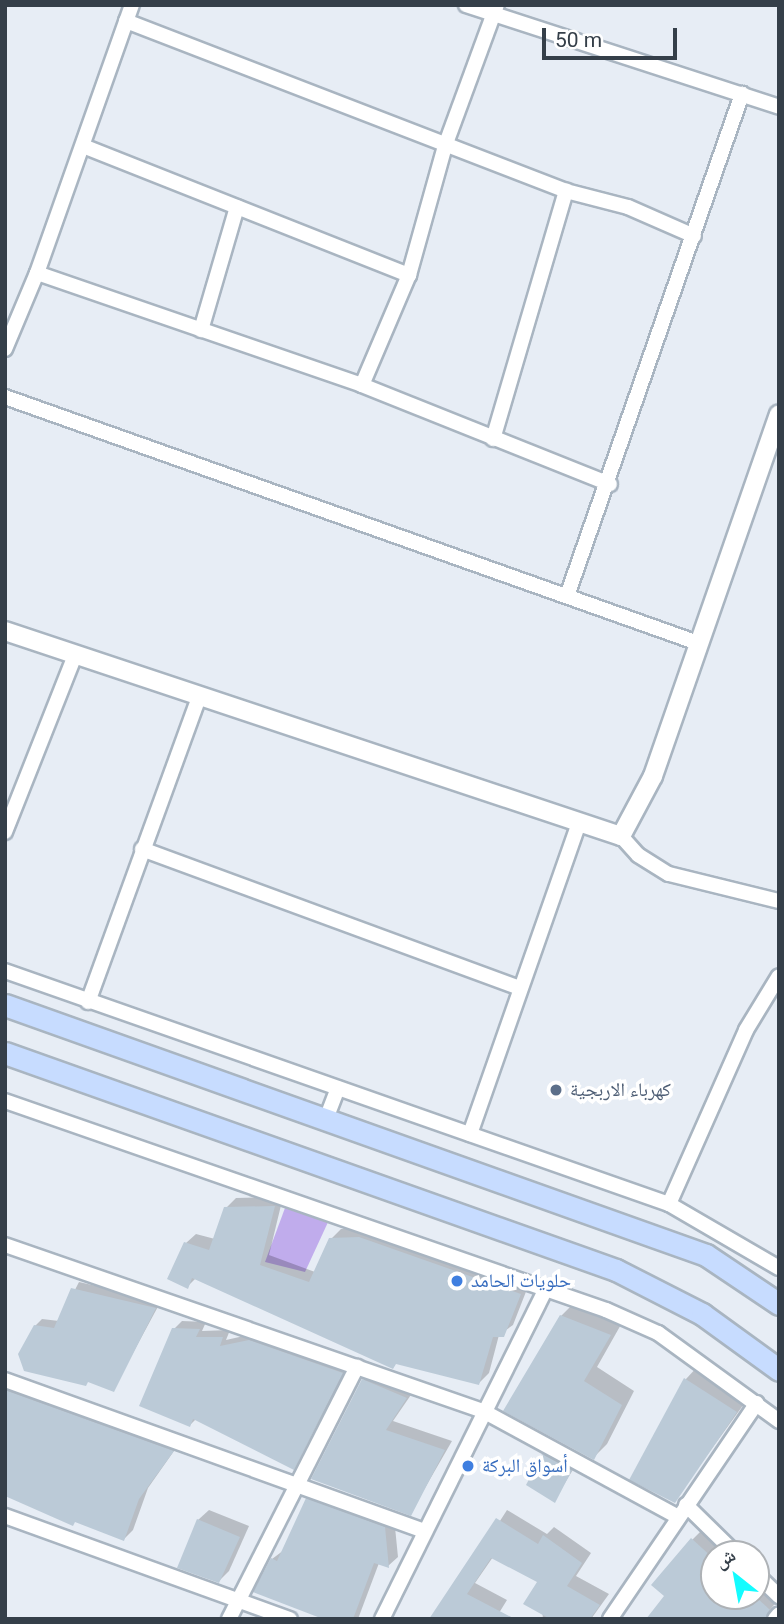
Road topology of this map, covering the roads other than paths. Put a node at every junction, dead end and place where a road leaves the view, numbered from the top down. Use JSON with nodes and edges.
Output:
{"nodes":[{"id":1,"x":132,"y":5,"type":"edge"},
{"id":2,"x":467,"y":5,"type":"edge"},
{"id":3,"x":495,"y":10,"type":"edge"},
{"id":4,"x":126,"y":22,"type":"junction"},
{"id":5,"x":742,"y":93,"type":"junction"},
{"id":6,"x":779,"y":107,"type":"edge"},
{"id":7,"x":83,"y":146,"type":"junction"},
{"id":8,"x":445,"y":146,"type":"junction"},
{"id":9,"x":566,"y":191,"type":"junction"},
{"id":10,"x":237,"y":207,"type":"junction"},
{"id":11,"x":694,"y":236,"type":"junction"},
{"id":12,"x":37,"y":273,"type":"junction"},
{"id":13,"x":408,"y":275,"type":"junction"},
{"id":14,"x":201,"y":330,"type":"junction"},
{"id":15,"x":5,"y":349,"type":"edge"},
{"id":16,"x":362,"y":385,"type":"junction"},
{"id":17,"x":5,"y":397,"type":"edge"},
{"id":18,"x":779,"y":414,"type":"edge"},
{"id":19,"x":493,"y":439,"type":"junction"},
{"id":20,"x":610,"y":484,"type":"junction"},
{"id":21,"x":567,"y":596,"type":"junction"},
{"id":22,"x":5,"y":631,"type":"edge"},
{"id":23,"x":698,"y":643,"type":"junction"},
{"id":24,"x":75,"y":655,"type":"junction"},
{"id":25,"x":199,"y":697,"type":"junction"},
{"id":26,"x":11,"y":800,"type":"edge"},
{"id":27,"x":579,"y":823,"type":"junction"},
{"id":28,"x":5,"y":832,"type":"edge"},
{"id":29,"x":621,"y":836,"type":"junction"},
{"id":30,"x":142,"y":849,"type":"junction"},
{"id":31,"x":779,"y":901,"type":"edge"},
{"id":32,"x":5,"y":971,"type":"edge"},
{"id":33,"x":779,"y":976,"type":"edge"},
{"id":34,"x":519,"y":988,"type":"junction"},
{"id":35,"x":88,"y":1002,"type":"junction"},
{"id":36,"x":5,"y":1005,"type":"edge"},
{"id":37,"x":5,"y":1053,"type":"edge"},
{"id":38,"x":338,"y":1088,"type":"junction"},
{"id":39,"x":5,"y":1101,"type":"edge"},
{"id":40,"x":326,"y":1119,"type":"junction"},
{"id":41,"x":470,"y":1134,"type":"junction"},
{"id":42,"x":669,"y":1204,"type":"junction"},
{"id":43,"x":5,"y":1245,"type":"edge"},
{"id":44,"x":779,"y":1268,"type":"edge"},
{"id":45,"x":546,"y":1289,"type":"junction"},
{"id":46,"x":779,"y":1304,"type":"edge"},
{"id":47,"x":357,"y":1367,"type":"junction"},
{"id":48,"x":779,"y":1370,"type":"edge"},
{"id":49,"x":5,"y":1380,"type":"edge"},
{"id":50,"x":757,"y":1402,"type":"junction"},
{"id":51,"x":483,"y":1411,"type":"junction"},
{"id":52,"x":779,"y":1421,"type":"edge"},
{"id":53,"x":300,"y":1486,"type":"junction"},
{"id":54,"x":682,"y":1511,"type":"junction"},
{"id":55,"x":5,"y":1516,"type":"edge"},
{"id":56,"x":425,"y":1531,"type":"junction"},
{"id":57,"x":718,"y":1540,"type":"edge"},
{"id":58,"x":237,"y":1600,"type":"junction"},
{"id":59,"x":779,"y":1615,"type":"edge"},
{"id":60,"x":229,"y":1619,"type":"edge"},
{"id":61,"x":290,"y":1619,"type":"edge"},
{"id":62,"x":382,"y":1619,"type":"edge"},
{"id":63,"x":610,"y":1619,"type":"edge"},
{"id":64,"x":775,"y":1619,"type":"edge"}],
"edges":[{"from":1,"to":4,"type":"street"},
{"from":2,"to":3,"type":"street"},
{"from":3,"to":5,"type":"street"},
{"from":3,"to":8,"type":"street"},
{"from":4,"to":7,"type":"street"},
{"from":4,"to":8,"type":"street"},
{"from":5,"to":6,"type":"street"},
{"from":5,"to":11,"type":"street"},
{"from":7,"to":10,"type":"street"},
{"from":7,"to":12,"type":"street"},
{"from":8,"to":9,"type":"street"},
{"from":8,"to":13,"type":"street"},
{"from":9,"to":11,"type":"street"},
{"from":9,"to":19,"type":"street"},
{"from":10,"to":13,"type":"street"},
{"from":10,"to":14,"type":"street"},
{"from":11,"to":20,"type":"street"},
{"from":12,"to":14,"type":"street"},
{"from":12,"to":15,"type":"street"},
{"from":13,"to":16,"type":"street"},
{"from":14,"to":16,"type":"street"},
{"from":16,"to":19,"type":"street"},
{"from":17,"to":21,"type":"street"},
{"from":18,"to":23,"type":"street"},
{"from":19,"to":20,"type":"street"},
{"from":20,"to":21,"type":"street"},
{"from":21,"to":23,"type":"street"},
{"from":22,"to":24,"type":"street"},
{"from":23,"to":29,"type":"street"},
{"from":24,"to":25,"type":"street"},
{"from":24,"to":26,"type":"street"},
{"from":25,"to":27,"type":"street"},
{"from":25,"to":30,"type":"street"},
{"from":26,"to":28,"type":"street"},
{"from":27,"to":29,"type":"street"},
{"from":27,"to":34,"type":"street"},
{"from":29,"to":31,"type":"street"},
{"from":30,"to":34,"type":"street"},
{"from":30,"to":35,"type":"street"},
{"from":32,"to":35,"type":"street"},
{"from":33,"to":42,"type":"street"},
{"from":34,"to":41,"type":"street"},
{"from":35,"to":38,"type":"street"},
{"from":36,"to":40,"type":"main road"},
{"from":37,"to":48,"type":"main road"},
{"from":38,"to":40,"type":"street"},
{"from":38,"to":41,"type":"street"},
{"from":39,"to":45,"type":"street"},
{"from":40,"to":46,"type":"main road"},
{"from":41,"to":42,"type":"street"},
{"from":42,"to":44,"type":"street"},
{"from":43,"to":47,"type":"street"},
{"from":45,"to":50,"type":"street"},
{"from":45,"to":51,"type":"street"},
{"from":47,"to":51,"type":"street"},
{"from":47,"to":53,"type":"street"},
{"from":49,"to":53,"type":"street"},
{"from":50,"to":52,"type":"street"},
{"from":50,"to":54,"type":"street"},
{"from":51,"to":54,"type":"street"},
{"from":51,"to":56,"type":"street"},
{"from":53,"to":56,"type":"street"},
{"from":53,"to":58,"type":"street"},
{"from":54,"to":57,"type":"street"},
{"from":54,"to":63,"type":"street"},
{"from":55,"to":58,"type":"street"},
{"from":56,"to":62,"type":"street"},
{"from":58,"to":60,"type":"street"},
{"from":58,"to":61,"type":"street"},
{"from":59,"to":64,"type":"street"}]}
